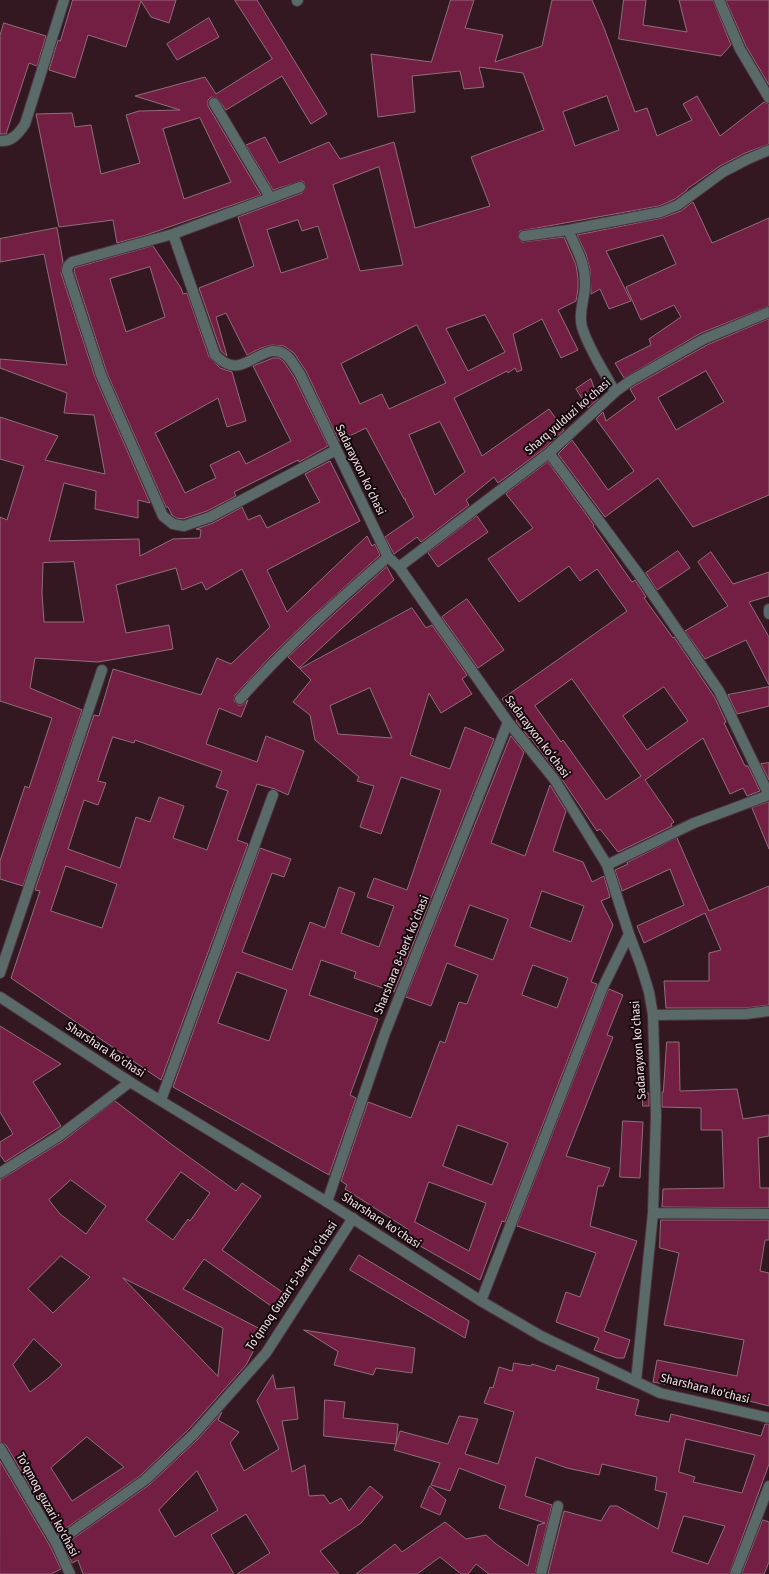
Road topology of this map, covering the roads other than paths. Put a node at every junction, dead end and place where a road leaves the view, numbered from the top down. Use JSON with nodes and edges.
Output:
{"nodes":[{"id":1,"x":64,"y":0,"type":"edge"},
{"id":2,"x":720,"y":0,"type":"edge"},
{"id":3,"x":769,"y":98,"type":"edge"},
{"id":4,"x":214,"y":103,"type":"dead end"},
{"id":5,"x":0,"y":141,"type":"edge"},
{"id":6,"x":769,"y":150,"type":"edge"},
{"id":7,"x":300,"y":187,"type":"dead end"},
{"id":8,"x":270,"y":197,"type":"junction"},
{"id":9,"x":568,"y":230,"type":"junction"},
{"id":10,"x":173,"y":234,"type":"junction"},
{"id":11,"x":524,"y":236,"type":"dead end"},
{"id":12,"x":769,"y":312,"type":"edge"},
{"id":13,"x":615,"y":392,"type":"junction"},
{"id":14,"x":336,"y":450,"type":"junction"},
{"id":15,"x":549,"y":453,"type":"junction"},
{"id":16,"x":388,"y":557,"type":"junction"},
{"id":17,"x":400,"y":567,"type":"junction"},
{"id":18,"x":769,"y":609,"type":"edge"},
{"id":19,"x":769,"y":614,"type":"edge"},
{"id":20,"x":102,"y":670,"type":"dead end"},
{"id":21,"x":240,"y":700,"type":"dead end"},
{"id":22,"x":508,"y":722,"type":"junction"},
{"id":23,"x":273,"y":795,"type":"dead end"},
{"id":24,"x":769,"y":795,"type":"edge"},
{"id":25,"x":607,"y":865,"type":"junction"},
{"id":26,"x":628,"y":934,"type":"junction"},
{"id":27,"x":0,"y":972,"type":"edge"},
{"id":28,"x":0,"y":998,"type":"edge"},
{"id":29,"x":769,"y":1011,"type":"edge"},
{"id":30,"x":653,"y":1015,"type":"junction"},
{"id":31,"x":130,"y":1082,"type":"junction"},
{"id":32,"x":161,"y":1100,"type":"junction"},
{"id":33,"x":0,"y":1173,"type":"edge"},
{"id":34,"x":327,"y":1202,"type":"junction"},
{"id":35,"x":653,"y":1212,"type":"junction"},
{"id":36,"x":769,"y":1214,"type":"edge"},
{"id":37,"x":353,"y":1218,"type":"junction"},
{"id":38,"x":481,"y":1301,"type":"junction"},
{"id":39,"x":636,"y":1381,"type":"junction"},
{"id":40,"x":769,"y":1418,"type":"edge"},
{"id":41,"x":0,"y":1448,"type":"edge"},
{"id":42,"x":769,"y":1486,"type":"edge"},
{"id":43,"x":558,"y":1506,"type":"dead end"},
{"id":44,"x":56,"y":1543,"type":"junction"},
{"id":45,"x":70,"y":1574,"type":"edge"},
{"id":46,"x":541,"y":1574,"type":"edge"},
{"id":47,"x":735,"y":1574,"type":"edge"}],
"edges":[{"from":1,"to":5,"type":"street"},
{"from":2,"to":3,"type":"street"},
{"from":4,"to":8,"type":"street"},
{"from":6,"to":9,"type":"street"},
{"from":7,"to":8,"type":"street"},
{"from":8,"to":10,"type":"street"},
{"from":9,"to":11,"type":"street"},
{"from":9,"to":13,"type":"street"},
{"from":10,"to":14,"type":"street","name":"Sadarayxon koʻchasi"},
{"from":10,"to":14,"type":"street"},
{"from":12,"to":13,"type":"street","name":"Sharq yulduzi koʻchasi"},
{"from":13,"to":15,"type":"street","name":"Sharq yulduzi koʻchasi"},
{"from":14,"to":16,"type":"street","name":"Sadarayxon koʻchasi"},
{"from":15,"to":17,"type":"street","name":"Sharq yulduzi koʻchasi"},
{"from":15,"to":24,"type":"street"},
{"from":16,"to":17,"type":"street","name":"Sadarayxon koʻchasi"},
{"from":16,"to":21,"type":"street"},
{"from":17,"to":22,"type":"street","name":"Sadarayxon koʻchasi"},
{"from":18,"to":19,"type":"street"},
{"from":20,"to":27,"type":"street"},
{"from":22,"to":25,"type":"street","name":"Sadarayxon koʻchasi"},
{"from":22,"to":34,"type":"street","name":"Sharshara 8-berk koʻchasi"},
{"from":23,"to":32,"type":"street"},
{"from":24,"to":25,"type":"street"},
{"from":25,"to":26,"type":"street","name":"Sadarayxon koʻchasi"},
{"from":26,"to":30,"type":"street","name":"Sadarayxon koʻchasi"},
{"from":26,"to":38,"type":"street"},
{"from":28,"to":31,"type":"street","name":"Sharshara ko'chasi"},
{"from":29,"to":30,"type":"street"},
{"from":30,"to":35,"type":"street","name":"Sadarayxon koʻchasi"},
{"from":31,"to":32,"type":"street","name":"Sharshara ko'chasi"},
{"from":31,"to":33,"type":"street"},
{"from":32,"to":34,"type":"street","name":"Sharshara ko'chasi"},
{"from":34,"to":37,"type":"street","name":"Sharshara ko'chasi"},
{"from":35,"to":36,"type":"street"},
{"from":35,"to":39,"type":"street","name":"Sadarayxon koʻchasi"},
{"from":37,"to":38,"type":"street","name":"Sharshara ko'chasi"},
{"from":37,"to":44,"type":"street","name":"Toʻqmoq Guzari 5-berk koʻchasi"},
{"from":38,"to":39,"type":"street","name":"Sharshara ko'chasi"},
{"from":39,"to":40,"type":"street","name":"Sharshara ko'chasi"},
{"from":41,"to":44,"type":"street","name":"To'qmoq guzari ko'chasi"},
{"from":42,"to":47,"type":"street"},
{"from":43,"to":46,"type":"street"},
{"from":44,"to":45,"type":"street","name":"To'qmoq guzari ko'chasi"}]}
